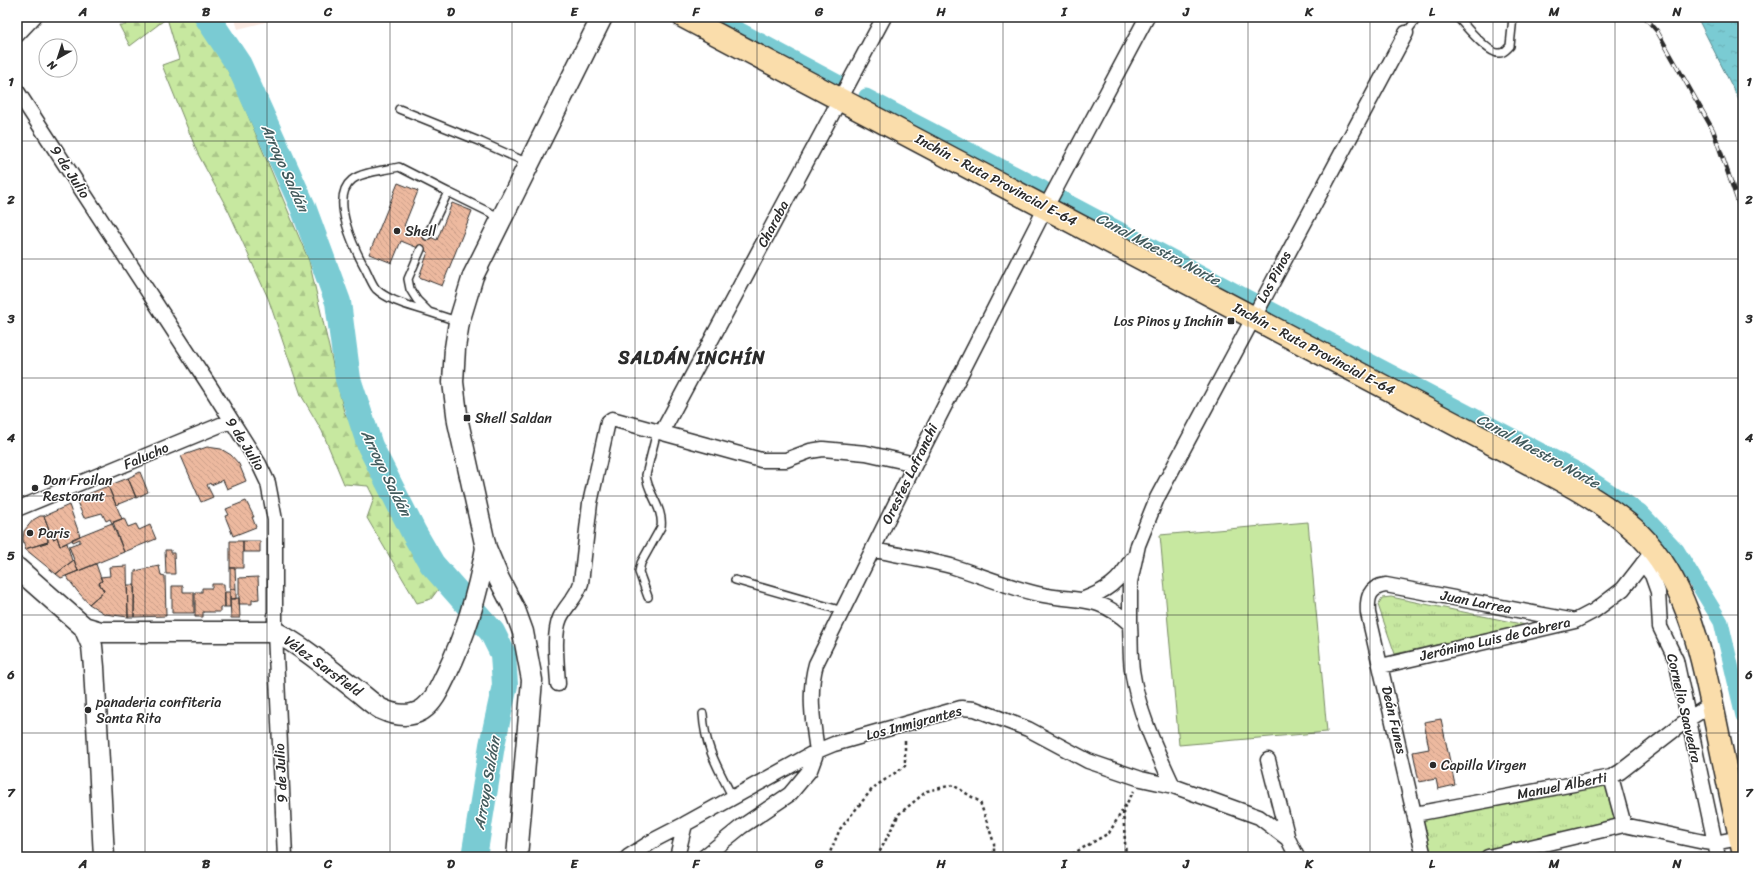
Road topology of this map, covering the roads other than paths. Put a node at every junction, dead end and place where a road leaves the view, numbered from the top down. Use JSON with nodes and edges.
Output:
{"nodes":[{"id":1,"x":34,"y":17,"type":"edge"},
{"id":2,"x":602,"y":17,"type":"edge"},
{"id":3,"x":684,"y":17,"type":"edge"},
{"id":4,"x":884,"y":17,"type":"edge"},
{"id":5,"x":1147,"y":17,"type":"edge"},
{"id":6,"x":1418,"y":17,"type":"edge"},
{"id":7,"x":1457,"y":17,"type":"edge"},
{"id":8,"x":1513,"y":17,"type":"edge"},
{"id":9,"x":1406,"y":33,"type":"joint"},
{"id":10,"x":17,"y":35,"type":"edge"},
{"id":11,"x":17,"y":91,"type":"edge"},
{"id":12,"x":840,"y":99,"type":"junction"},
{"id":13,"x":399,"y":109,"type":"dead end"},
{"id":14,"x":530,"y":164,"type":"junction"},
{"id":15,"x":448,"y":192,"type":"junction"},
{"id":16,"x":1046,"y":207,"type":"junction"},
{"id":17,"x":501,"y":218,"type":"junction"},
{"id":18,"x":427,"y":236,"type":"dead end"},
{"id":19,"x":421,"y":249,"type":"dead end"},
{"id":20,"x":429,"y":312,"type":"junction"},
{"id":21,"x":1253,"y":317,"type":"junction"},
{"id":22,"x":459,"y":322,"type":"junction"},
{"id":23,"x":230,"y":421,"type":"junction"},
{"id":24,"x":660,"y":431,"type":"junction"},
{"id":25,"x":915,"y":464,"type":"junction"},
{"id":26,"x":17,"y":509,"type":"edge"},
{"id":27,"x":1138,"y":545,"type":"junction"},
{"id":28,"x":486,"y":548,"type":"junction"},
{"id":29,"x":873,"y":550,"type":"junction"},
{"id":30,"x":1648,"y":557,"type":"junction"},
{"id":31,"x":17,"y":568,"type":"edge"},
{"id":32,"x":735,"y":580,"type":"dead end"},
{"id":33,"x":1377,"y":586,"type":"joint"},
{"id":34,"x":478,"y":590,"type":"junction"},
{"id":35,"x":506,"y":592,"type":"junction"},
{"id":36,"x":648,"y":597,"type":"dead end"},
{"id":37,"x":1084,"y":600,"type":"junction"},
{"id":38,"x":843,"y":611,"type":"junction"},
{"id":39,"x":1575,"y":621,"type":"junction"},
{"id":40,"x":1130,"y":624,"type":"junction"},
{"id":41,"x":275,"y":632,"type":"junction"},
{"id":42,"x":92,"y":635,"type":"junction"},
{"id":43,"x":1382,"y":666,"type":"junction"},
{"id":44,"x":558,"y":684,"type":"dead end"},
{"id":45,"x":1712,"y":704,"type":"junction"},
{"id":46,"x":703,"y":714,"type":"dead end"},
{"id":47,"x":1687,"y":720,"type":"junction"},
{"id":48,"x":817,"y":751,"type":"junction"},
{"id":49,"x":1268,"y":760,"type":"dead end"},
{"id":50,"x":1611,"y":777,"type":"junction"},
{"id":51,"x":1172,"y":786,"type":"junction"},
{"id":52,"x":733,"y":798,"type":"junction"},
{"id":53,"x":1415,"y":814,"type":"junction"},
{"id":54,"x":685,"y":824,"type":"junction"},
{"id":55,"x":1624,"y":825,"type":"junction"},
{"id":56,"x":1288,"y":839,"type":"junction"},
{"id":57,"x":1714,"y":843,"type":"junction"},
{"id":58,"x":1742,"y":844,"type":"edge"},
{"id":59,"x":104,"y":857,"type":"edge"},
{"id":60,"x":285,"y":857,"type":"edge"},
{"id":61,"x":517,"y":857,"type":"edge"},
{"id":62,"x":628,"y":857,"type":"edge"},
{"id":63,"x":677,"y":857,"type":"edge"},
{"id":64,"x":704,"y":857,"type":"edge"},
{"id":65,"x":1297,"y":857,"type":"edge"},
{"id":66,"x":1424,"y":857,"type":"edge"},
{"id":67,"x":1488,"y":857,"type":"edge"},
{"id":68,"x":1718,"y":857,"type":"edge"}],
"edges":[{"from":1,"to":10,"type":"street"},
{"from":2,"to":14,"type":"main road"},
{"from":3,"to":12,"type":"main road","name":"Inchín - Ruta Provincial E-64"},
{"from":4,"to":12,"type":"street","name":"Charaba"},
{"from":5,"to":16,"type":"street","name":"Orestes Lafranchi"},
{"from":6,"to":9,"type":"lane"},
{"from":7,"to":8,"type":"lane"},
{"from":9,"to":21,"type":"street","name":"Los Pinos"},
{"from":11,"to":23,"type":"street","name":"9 de Julio"},
{"from":12,"to":16,"type":"main road","name":"Inchín - Ruta Provincial E-64"},
{"from":12,"to":24,"type":"street","name":"Charaba"},
{"from":13,"to":14,"type":"lane"},
{"from":14,"to":17,"type":"main road"},
{"from":15,"to":17,"type":"lane"},
{"from":15,"to":18,"type":"lane"},
{"from":15,"to":20,"type":"lane"},
{"from":16,"to":21,"type":"main road","name":"Inchín - Ruta Provincial E-64"},
{"from":16,"to":25,"type":"street","name":"Orestes Lafranchi"},
{"from":17,"to":22,"type":"main road"},
{"from":19,"to":20,"type":"lane"},
{"from":20,"to":22,"type":"lane"},
{"from":21,"to":27,"type":"street","name":"Los Pinos"},
{"from":21,"to":30,"type":"main road","name":"Inchín - Ruta Provincial E-64"},
{"from":22,"to":28,"type":"main road"},
{"from":23,"to":26,"type":"street","name":"Falucho"},
{"from":23,"to":41,"type":"street","name":"9 de Julio"},
{"from":24,"to":25,"type":"street"},
{"from":24,"to":36,"type":"lane"},
{"from":24,"to":44,"type":"street"},
{"from":25,"to":29,"type":"street","name":"Orestes Lafranchi"},
{"from":27,"to":37,"type":"street","name":"Los Pinos"},
{"from":27,"to":40,"type":"street","name":"Los Pinos"},
{"from":28,"to":34,"type":"main road","name":"Vélez Sarsfield"},
{"from":28,"to":35,"type":"main road"},
{"from":29,"to":37,"type":"street"},
{"from":29,"to":38,"type":"street","name":"Orestes Lafranchi"},
{"from":30,"to":39,"type":"street","name":"Jerónimo Luis de Cabrera"},
{"from":30,"to":45,"type":"main road","name":"Inchín - Ruta Provincial E-64"},
{"from":30,"to":47,"type":"street","name":"Cornelio Saavedra"},
{"from":31,"to":42,"type":"main road"},
{"from":32,"to":38,"type":"lane"},
{"from":33,"to":39,"type":"street","name":"Juan Larrea"},
{"from":33,"to":43,"type":"street","name":"Deán Funes"},
{"from":34,"to":35,"type":"main road"},
{"from":34,"to":41,"type":"main road","name":"Vélez Sarsfield"},
{"from":35,"to":61,"type":"main road"},
{"from":37,"to":40,"type":"street"},
{"from":38,"to":48,"type":"street","name":"Orestes Lafranchi"},
{"from":39,"to":43,"type":"street","name":"Jerónimo Luis de Cabrera"},
{"from":40,"to":51,"type":"street","name":"Los Pinos"},
{"from":41,"to":42,"type":"main road","name":"Vélez Sarsfield"},
{"from":41,"to":60,"type":"street","name":"9 de Julio"},
{"from":42,"to":59,"type":"main road"},
{"from":43,"to":53,"type":"street","name":"Deán Funes"},
{"from":45,"to":47,"type":"street","name":"Manuel Alberti"},
{"from":45,"to":58,"type":"main road","name":"Inchín - Ruta Provincial E-64"},
{"from":46,"to":52,"type":"lane"},
{"from":47,"to":50,"type":"street","name":"Manuel Alberti"},
{"from":47,"to":57,"type":"street","name":"Cornelio Saavedra"},
{"from":48,"to":51,"type":"street","name":"Los Inmigrantes"},
{"from":48,"to":52,"type":"street","name":"Los Inmigrantes"},
{"from":48,"to":64,"type":"street"},
{"from":49,"to":56,"type":"street"},
{"from":50,"to":53,"type":"street","name":"Manuel Alberti"},
{"from":50,"to":55,"type":"street"},
{"from":51,"to":56,"type":"street","name":"Los Inmigrantes"},
{"from":52,"to":54,"type":"street","name":"Los Inmigrantes"},
{"from":53,"to":66,"type":"street","name":"Deán Funes"},
{"from":54,"to":62,"type":"street","name":"Los Inmigrantes"},
{"from":54,"to":63,"type":"street"},
{"from":55,"to":57,"type":"street"},
{"from":55,"to":67,"type":"street"},
{"from":56,"to":65,"type":"street"},
{"from":57,"to":58,"type":"street"},
{"from":57,"to":68,"type":"street","name":"Cornelio Saavedra"}]}
